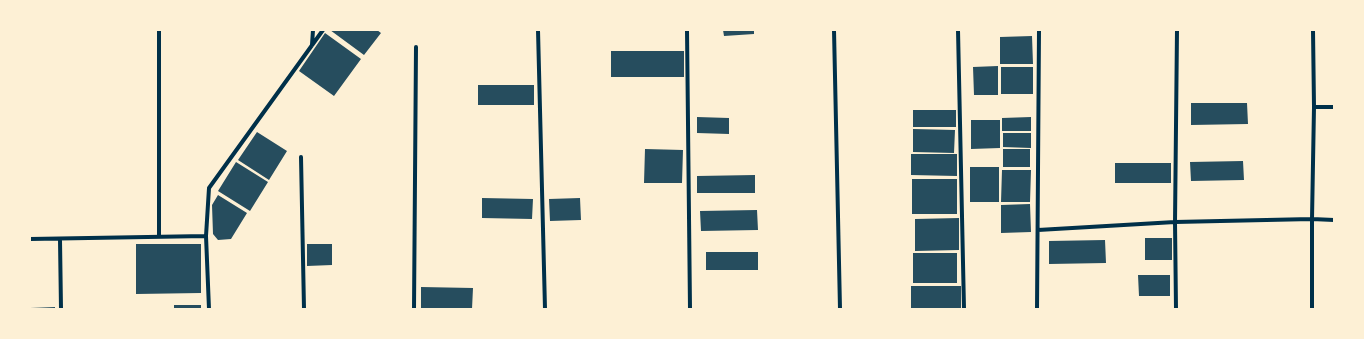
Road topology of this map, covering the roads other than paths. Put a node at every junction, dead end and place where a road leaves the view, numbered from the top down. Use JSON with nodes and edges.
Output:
{"nodes":[{"id":1,"x":159,"y":30,"type":"edge"},
{"id":2,"x":312,"y":30,"type":"edge"},
{"id":3,"x":323,"y":30,"type":"edge"},
{"id":4,"x":538,"y":30,"type":"edge"},
{"id":5,"x":687,"y":30,"type":"edge"},
{"id":6,"x":834,"y":30,"type":"edge"},
{"id":7,"x":958,"y":30,"type":"edge"},
{"id":8,"x":1039,"y":30,"type":"edge"},
{"id":9,"x":1177,"y":30,"type":"edge"},
{"id":10,"x":1313,"y":30,"type":"edge"},
{"id":11,"x":312,"y":45,"type":"junction"},
{"id":12,"x":416,"y":47,"type":"dead end"},
{"id":13,"x":1314,"y":107,"type":"junction"},
{"id":14,"x":1334,"y":107,"type":"edge"},
{"id":15,"x":301,"y":157,"type":"dead end"},
{"id":16,"x":1312,"y":219,"type":"junction"},
{"id":17,"x":1334,"y":220,"type":"edge"},
{"id":18,"x":1175,"y":222,"type":"junction"},
{"id":19,"x":1038,"y":230,"type":"junction"},
{"id":20,"x":159,"y":236,"type":"junction"},
{"id":21,"x":206,"y":236,"type":"junction"},
{"id":22,"x":30,"y":239,"type":"edge"},
{"id":23,"x":60,"y":240,"type":"junction"},
{"id":24,"x":61,"y":309,"type":"edge"},
{"id":25,"x":209,"y":309,"type":"edge"},
{"id":26,"x":304,"y":309,"type":"edge"},
{"id":27,"x":414,"y":309,"type":"edge"},
{"id":28,"x":545,"y":309,"type":"edge"},
{"id":29,"x":690,"y":309,"type":"edge"},
{"id":30,"x":840,"y":309,"type":"edge"},
{"id":31,"x":964,"y":309,"type":"edge"},
{"id":32,"x":1037,"y":309,"type":"edge"},
{"id":33,"x":1176,"y":309,"type":"edge"},
{"id":34,"x":1312,"y":309,"type":"edge"}],
"edges":[{"from":1,"to":20,"type":"street"},
{"from":2,"to":11,"type":"street"},
{"from":3,"to":11,"type":"street"},
{"from":4,"to":28,"type":"street"},
{"from":5,"to":29,"type":"street"},
{"from":6,"to":30,"type":"street"},
{"from":7,"to":31,"type":"street"},
{"from":8,"to":19,"type":"street"},
{"from":9,"to":18,"type":"street"},
{"from":10,"to":13,"type":"street"},
{"from":11,"to":21,"type":"street"},
{"from":12,"to":27,"type":"street"},
{"from":13,"to":14,"type":"street"},
{"from":13,"to":16,"type":"street"},
{"from":15,"to":26,"type":"street"},
{"from":16,"to":17,"type":"street"},
{"from":16,"to":18,"type":"street"},
{"from":16,"to":34,"type":"street"},
{"from":18,"to":19,"type":"street"},
{"from":18,"to":33,"type":"street"},
{"from":19,"to":32,"type":"street"},
{"from":20,"to":21,"type":"street"},
{"from":20,"to":23,"type":"street"},
{"from":21,"to":25,"type":"street"},
{"from":22,"to":23,"type":"street"},
{"from":23,"to":24,"type":"street"}]}
